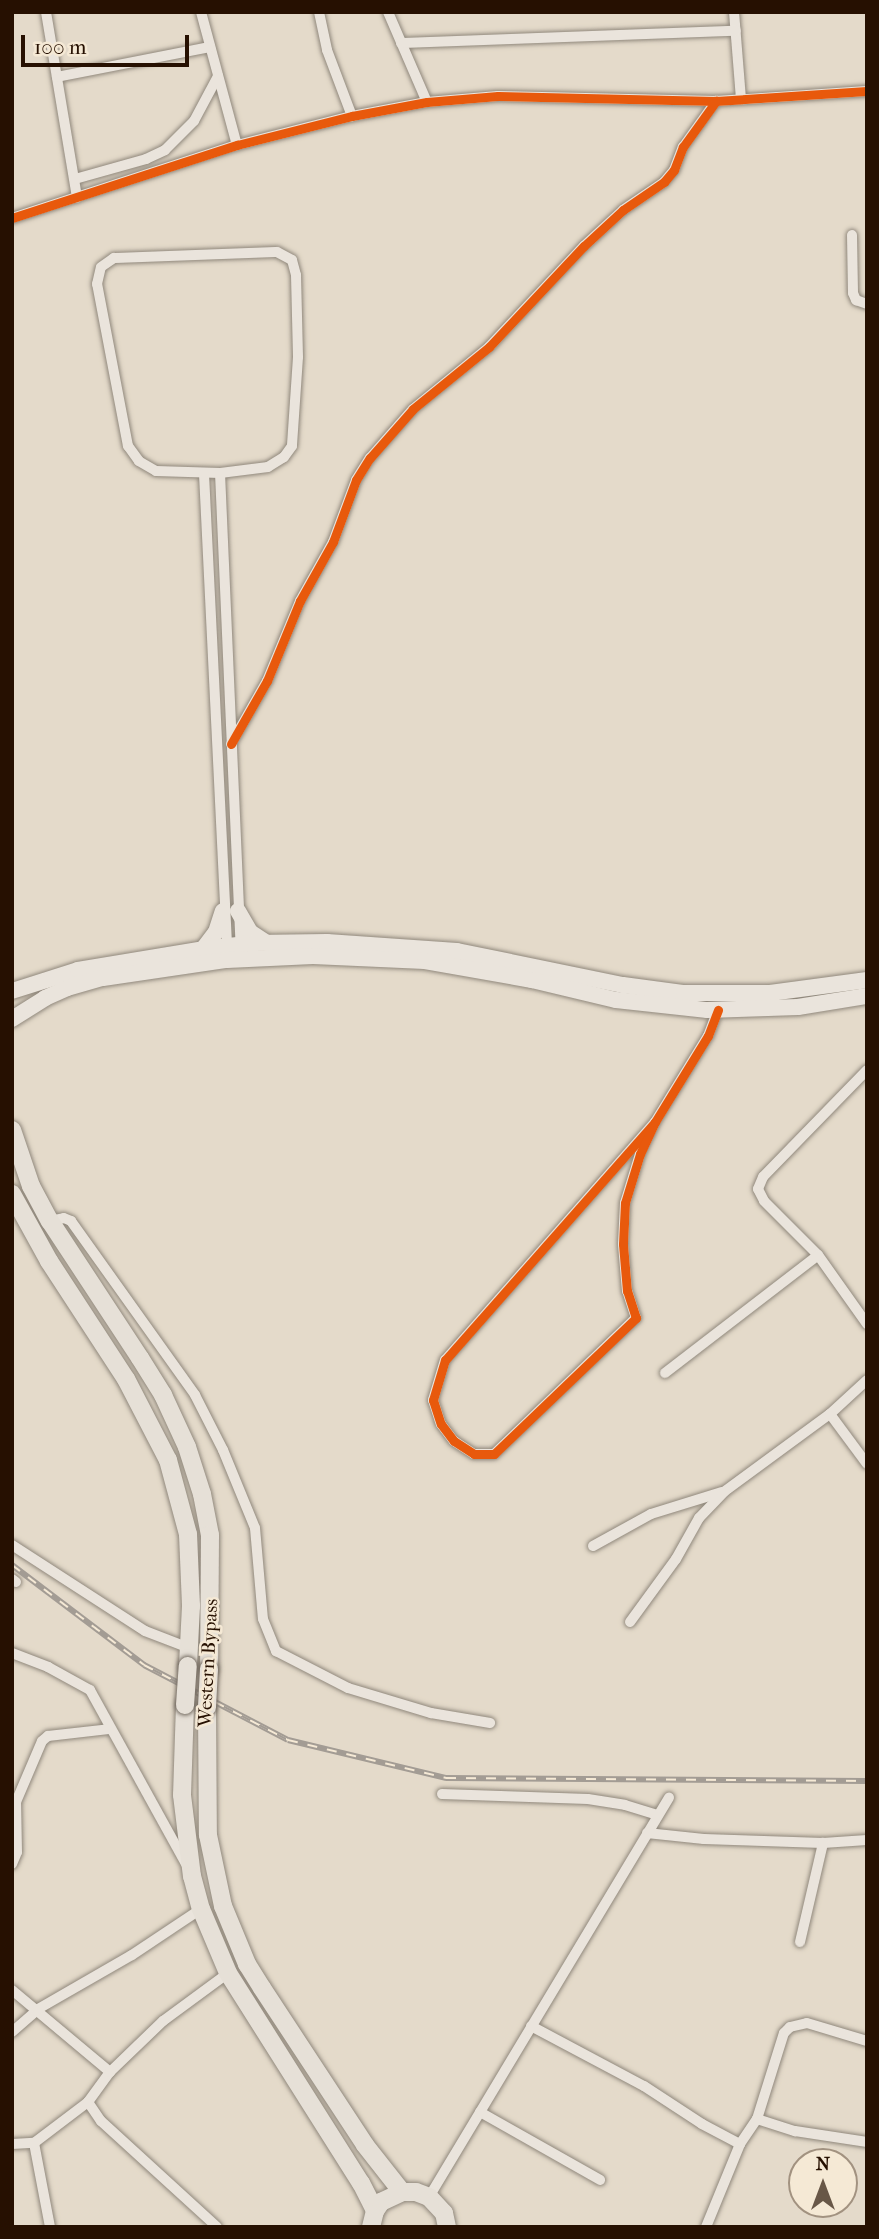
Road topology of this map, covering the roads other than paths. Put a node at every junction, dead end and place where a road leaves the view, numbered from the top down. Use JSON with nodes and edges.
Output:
{"nodes":[{"id":1,"x":47,"y":12,"type":"edge"},
{"id":2,"x":201,"y":12,"type":"edge"},
{"id":3,"x":319,"y":12,"type":"edge"},
{"id":4,"x":388,"y":12,"type":"edge"},
{"id":5,"x":734,"y":12,"type":"edge"},
{"id":6,"x":736,"y":31,"type":"junction"},
{"id":7,"x":401,"y":43,"type":"junction"},
{"id":8,"x":210,"y":47,"type":"junction"},
{"id":9,"x":218,"y":76,"type":"junction"},
{"id":10,"x":57,"y":77,"type":"junction"},
{"id":11,"x":867,"y":91,"type":"edge"},
{"id":12,"x":741,"y":99,"type":"junction"},
{"id":13,"x":716,"y":101,"type":"junction"},
{"id":14,"x":427,"y":102,"type":"junction"},
{"id":15,"x":352,"y":116,"type":"junction"},
{"id":16,"x":237,"y":145,"type":"junction"},
{"id":17,"x":75,"y":178,"type":"junction"},
{"id":18,"x":76,"y":197,"type":"junction"},
{"id":19,"x":12,"y":218,"type":"edge"},
{"id":20,"x":852,"y":235,"type":"dead end"},
{"id":21,"x":867,"y":304,"type":"edge"},
{"id":22,"x":220,"y":473,"type":"junction"},
{"id":23,"x":204,"y":474,"type":"junction"},
{"id":24,"x":231,"y":744,"type":"junction"},
{"id":25,"x":231,"y":911,"type":"junction"},
{"id":26,"x":268,"y":943,"type":"junction"},
{"id":27,"x":203,"y":949,"type":"junction"},
{"id":28,"x":234,"y":952,"type":"junction"},
{"id":29,"x":867,"y":980,"type":"edge"},
{"id":30,"x":12,"y":991,"type":"edge"},
{"id":31,"x":867,"y":996,"type":"edge"},
{"id":32,"x":718,"y":1010,"type":"junction"},
{"id":33,"x":12,"y":1019,"type":"edge"},
{"id":34,"x":867,"y":1070,"type":"edge"},
{"id":35,"x":654,"y":1122,"type":"junction"},
{"id":36,"x":12,"y":1130,"type":"edge"},
{"id":37,"x":12,"y":1194,"type":"edge"},
{"id":38,"x":50,"y":1221,"type":"junction"},
{"id":39,"x":818,"y":1255,"type":"junction"},
{"id":40,"x":867,"y":1324,"type":"edge"},
{"id":41,"x":665,"y":1373,"type":"dead end"},
{"id":42,"x":867,"y":1380,"type":"edge"},
{"id":43,"x":830,"y":1414,"type":"junction"},
{"id":44,"x":867,"y":1464,"type":"edge"},
{"id":45,"x":724,"y":1491,"type":"junction"},
{"id":46,"x":12,"y":1545,"type":"edge"},
{"id":47,"x":593,"y":1546,"type":"dead end"},
{"id":48,"x":630,"y":1622,"type":"dead end"},
{"id":49,"x":189,"y":1648,"type":"junction"},
{"id":50,"x":12,"y":1653,"type":"edge"},
{"id":51,"x":490,"y":1723,"type":"dead end"},
{"id":52,"x":109,"y":1729,"type":"junction"},
{"id":53,"x":442,"y":1794,"type":"dead end"},
{"id":54,"x":669,"y":1797,"type":"dead end"},
{"id":55,"x":658,"y":1815,"type":"junction"},
{"id":56,"x":647,"y":1833,"type":"junction"},
{"id":57,"x":867,"y":1840,"type":"edge"},
{"id":58,"x":822,"y":1843,"type":"junction"},
{"id":59,"x":12,"y":1864,"type":"edge"},
{"id":60,"x":192,"y":1876,"type":"junction"},
{"id":61,"x":201,"y":1909,"type":"junction"},
{"id":62,"x":800,"y":1942,"type":"dead end"},
{"id":63,"x":228,"y":1973,"type":"junction"},
{"id":64,"x":12,"y":1990,"type":"edge"},
{"id":65,"x":38,"y":2009,"type":"junction"},
{"id":66,"x":531,"y":2026,"type":"junction"},
{"id":67,"x":12,"y":2032,"type":"edge"},
{"id":68,"x":867,"y":2041,"type":"edge"},
{"id":69,"x":110,"y":2072,"type":"junction"},
{"id":70,"x":88,"y":2102,"type":"junction"},
{"id":71,"x":480,"y":2112,"type":"junction"},
{"id":72,"x":757,"y":2119,"type":"junction"},
{"id":73,"x":867,"y":2142,"type":"edge"},
{"id":74,"x":34,"y":2143,"type":"junction"},
{"id":75,"x":12,"y":2144,"type":"edge"},
{"id":76,"x":740,"y":2144,"type":"junction"},
{"id":77,"x":600,"y":2180,"type":"dead end"},
{"id":78,"x":402,"y":2192,"type":"junction"},
{"id":79,"x":429,"y":2197,"type":"junction"},
{"id":80,"x":373,"y":2219,"type":"edge"},
{"id":81,"x":50,"y":2227,"type":"edge"},
{"id":82,"x":217,"y":2227,"type":"edge"},
{"id":83,"x":447,"y":2227,"type":"edge"},
{"id":84,"x":706,"y":2227,"type":"edge"}],
"edges":[{"from":1,"to":10,"type":"street"},
{"from":2,"to":8,"type":"street"},
{"from":3,"to":15,"type":"street"},
{"from":4,"to":7,"type":"street"},
{"from":5,"to":6,"type":"street"},
{"from":6,"to":7,"type":"street"},
{"from":6,"to":12,"type":"street"},
{"from":7,"to":14,"type":"street"},
{"from":8,"to":9,"type":"street"},
{"from":8,"to":10,"type":"street"},
{"from":9,"to":16,"type":"street"},
{"from":9,"to":17,"type":"street"},
{"from":10,"to":17,"type":"street"},
{"from":11,"to":12,"type":"street"},
{"from":12,"to":13,"type":"street"},
{"from":13,"to":14,"type":"street"},
{"from":13,"to":24,"type":"street"},
{"from":14,"to":15,"type":"street"},
{"from":15,"to":16,"type":"street"},
{"from":16,"to":18,"type":"street"},
{"from":17,"to":18,"type":"street"},
{"from":18,"to":19,"type":"street"},
{"from":20,"to":21,"type":"street"},
{"from":22,"to":23,"type":"street"},
{"from":22,"to":23,"type":"street"},
{"from":22,"to":24,"type":"street"},
{"from":23,"to":25,"type":"street"},
{"from":24,"to":25,"type":"street"},
{"from":25,"to":26,"type":"main road"},
{"from":25,"to":27,"type":"main road"},
{"from":25,"to":28,"type":"street"},
{"from":26,"to":28,"type":"main road"},
{"from":26,"to":29,"type":"main road"},
{"from":27,"to":28,"type":"main road"},
{"from":27,"to":30,"type":"main road"},
{"from":28,"to":32,"type":"main road"},
{"from":28,"to":33,"type":"main road"},
{"from":31,"to":32,"type":"main road"},
{"from":32,"to":35,"type":"street"},
{"from":34,"to":39,"type":"street"},
{"from":35,"to":35,"type":"street"},
{"from":36,"to":38,"type":"main road","name":"Western Bypass"},
{"from":37,"to":49,"type":"main road","name":"Western Bypass"},
{"from":38,"to":51,"type":"street"},
{"from":38,"to":78,"type":"main road","name":"Western Bypass","bridge":true},
{"from":39,"to":40,"type":"street"},
{"from":39,"to":41,"type":"street"},
{"from":42,"to":43,"type":"street"},
{"from":43,"to":44,"type":"street"},
{"from":43,"to":45,"type":"street"},
{"from":45,"to":47,"type":"street"},
{"from":45,"to":48,"type":"street"},
{"from":46,"to":49,"type":"street"},
{"from":49,"to":60,"type":"main road","name":"Western Bypass","bridge":true},
{"from":50,"to":52,"type":"street"},
{"from":52,"to":59,"type":"street"},
{"from":52,"to":60,"type":"street"},
{"from":53,"to":55,"type":"street"},
{"from":54,"to":55,"type":"street"},
{"from":55,"to":56,"type":"street"},
{"from":56,"to":58,"type":"street"},
{"from":56,"to":66,"type":"street"},
{"from":57,"to":58,"type":"street"},
{"from":58,"to":62,"type":"street"},
{"from":60,"to":61,"type":"main road","name":"Western Bypass"},
{"from":61,"to":63,"type":"main road","name":"Western Bypass"},
{"from":61,"to":65,"type":"street"},
{"from":63,"to":69,"type":"street"},
{"from":63,"to":80,"type":"main road","name":"Western Bypass"},
{"from":64,"to":65,"type":"street"},
{"from":65,"to":67,"type":"street"},
{"from":65,"to":69,"type":"street"},
{"from":66,"to":71,"type":"street"},
{"from":66,"to":76,"type":"street"},
{"from":68,"to":72,"type":"street"},
{"from":69,"to":70,"type":"street"},
{"from":70,"to":74,"type":"street"},
{"from":70,"to":82,"type":"street"},
{"from":71,"to":77,"type":"street"},
{"from":71,"to":79,"type":"street"},
{"from":72,"to":73,"type":"street"},
{"from":72,"to":76,"type":"street"},
{"from":74,"to":75,"type":"street"},
{"from":74,"to":81,"type":"street"},
{"from":76,"to":84,"type":"street"},
{"from":78,"to":79,"type":"main road"},
{"from":78,"to":80,"type":"main road"},
{"from":79,"to":83,"type":"main road"}]}
